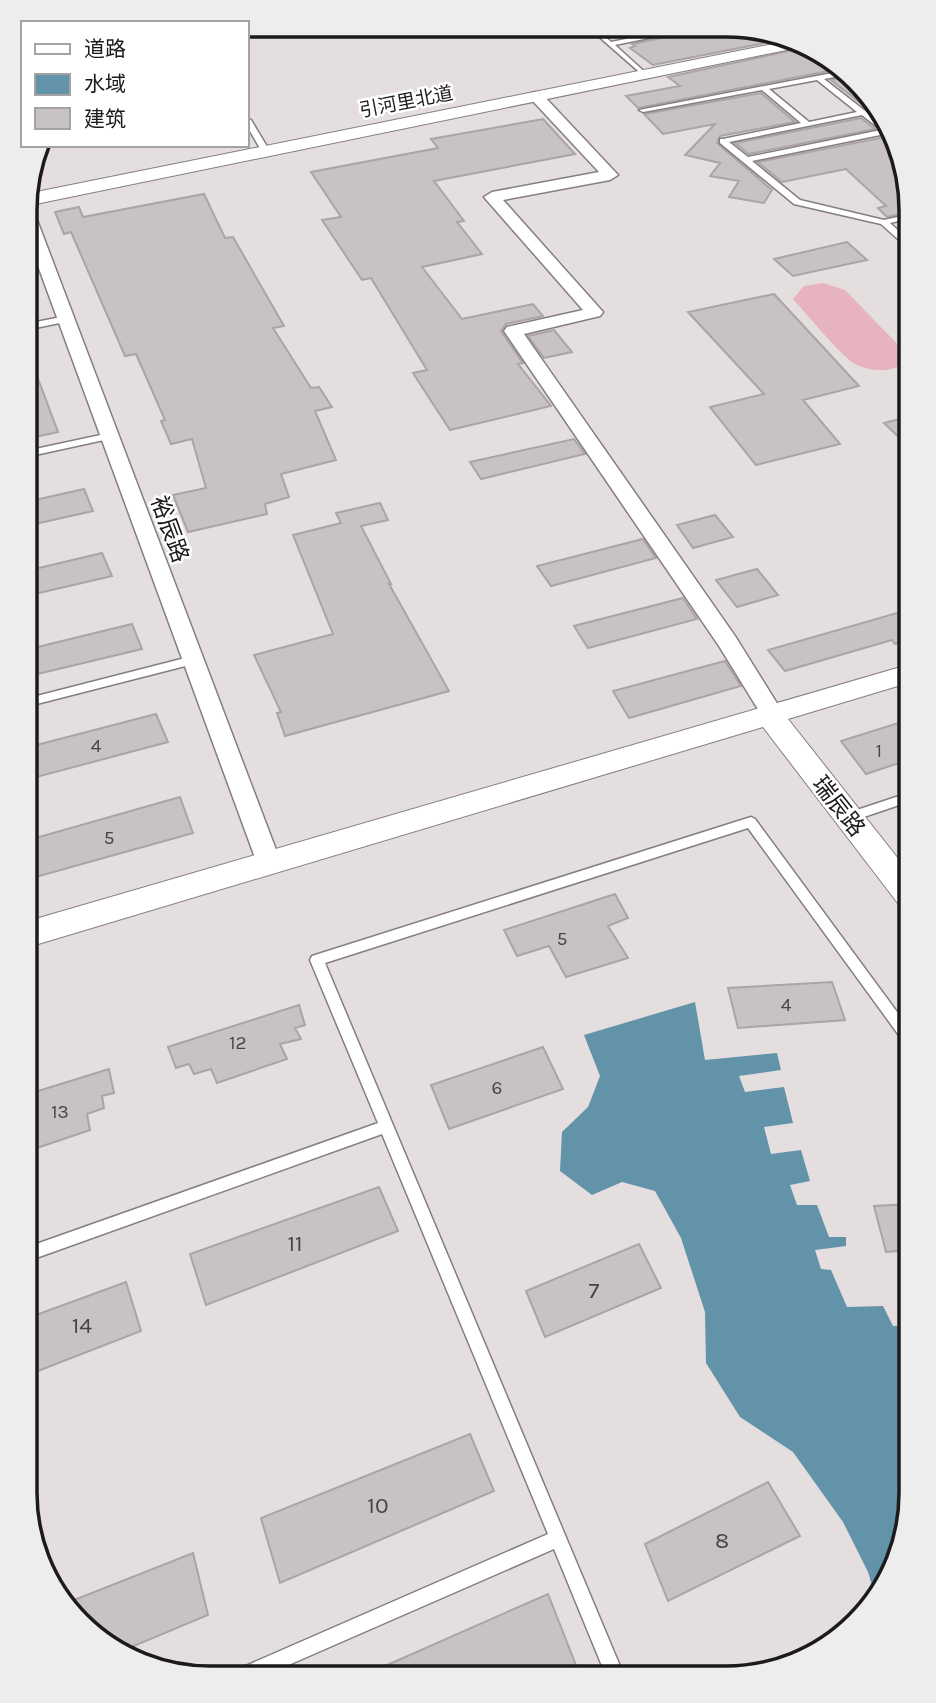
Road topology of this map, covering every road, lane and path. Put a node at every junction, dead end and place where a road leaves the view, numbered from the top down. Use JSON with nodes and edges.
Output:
{"nodes":[{"id":1,"x":603,"y":37,"type":"edge"},
{"id":2,"x":645,"y":37,"type":"edge"},
{"id":3,"x":610,"y":44,"type":"junction"},
{"id":4,"x":783,"y":46,"type":"edge"},
{"id":5,"x":645,"y":75,"type":"junction"},
{"id":6,"x":834,"y":75,"type":"edge"},
{"id":7,"x":819,"y":78,"type":"junction"},
{"id":8,"x":764,"y":88,"type":"junction"},
{"id":9,"x":536,"y":96,"type":"junction"},
{"id":10,"x":643,"y":110,"type":"dead end"},
{"id":11,"x":862,"y":113,"type":"junction"},
{"id":12,"x":248,"y":122,"type":"edge"},
{"id":13,"x":876,"y":123,"type":"edge"},
{"id":14,"x":807,"y":124,"type":"junction"},
{"id":15,"x":882,"y":134,"type":"edge"},
{"id":16,"x":265,"y":150,"type":"junction"},
{"id":17,"x":746,"y":160,"type":"junction"},
{"id":18,"x":38,"y":198,"type":"edge"},
{"id":19,"x":899,"y":219,"type":"edge"},
{"id":20,"x":884,"y":222,"type":"junction"},
{"id":21,"x":899,"y":235,"type":"edge"},
{"id":22,"x":37,"y":242,"type":"edge"},
{"id":23,"x":65,"y":319,"type":"junction"},
{"id":24,"x":37,"y":325,"type":"edge"},
{"id":25,"x":110,"y":436,"type":"junction"},
{"id":26,"x":37,"y":452,"type":"edge"},
{"id":27,"x":193,"y":660,"type":"junction"},
{"id":28,"x":899,"y":676,"type":"edge"},
{"id":29,"x":37,"y":700,"type":"edge"},
{"id":30,"x":772,"y":713,"type":"junction"},
{"id":31,"x":899,"y":801,"type":"edge"},
{"id":32,"x":853,"y":816,"type":"junction"},
{"id":33,"x":269,"y":863,"type":"junction"},
{"id":34,"x":899,"y":868,"type":"edge"},
{"id":35,"x":899,"y":880,"type":"edge"},
{"id":36,"x":37,"y":931,"type":"edge"},
{"id":37,"x":899,"y":1025,"type":"edge"},
{"id":38,"x":387,"y":1126,"type":"junction"},
{"id":39,"x":37,"y":1251,"type":"edge"},
{"id":40,"x":558,"y":1538,"type":"junction"},
{"id":41,"x":265,"y":1666,"type":"edge"},
{"id":42,"x":611,"y":1666,"type":"edge"}],
"edges":[{"from":1,"to":3,"type":"lane"},
{"from":2,"to":3,"type":"lane"},
{"from":3,"to":5,"type":"lane"},
{"from":4,"to":5,"type":"street","name":"引河里北道"},
{"from":5,"to":9,"type":"street","name":"引河里北道"},
{"from":6,"to":7,"type":"lane"},
{"from":7,"to":8,"type":"lane"},
{"from":7,"to":11,"type":"lane"},
{"from":8,"to":10,"type":"lane"},
{"from":8,"to":14,"type":"lane"},
{"from":9,"to":16,"type":"street","name":"引河里北道"},
{"from":9,"to":30,"type":"street"},
{"from":11,"to":13,"type":"lane"},
{"from":11,"to":14,"type":"lane"},
{"from":12,"to":16,"type":"lane"},
{"from":14,"to":17,"type":"lane"},
{"from":15,"to":17,"type":"lane"},
{"from":16,"to":18,"type":"street","name":"引河里北道"},
{"from":17,"to":20,"type":"lane"},
{"from":19,"to":20,"type":"lane"},
{"from":20,"to":21,"type":"lane"},
{"from":22,"to":23,"type":"street","name":"裕辰路"},
{"from":23,"to":24,"type":"lane"},
{"from":23,"to":25,"type":"street","name":"裕辰路"},
{"from":25,"to":26,"type":"lane"},
{"from":25,"to":27,"type":"street","name":"裕辰路"},
{"from":27,"to":29,"type":"lane"},
{"from":27,"to":33,"type":"street","name":"裕辰路"},
{"from":28,"to":30,"type":"street"},
{"from":30,"to":32,"type":"street","name":"瑞辰路"},
{"from":30,"to":33,"type":"street"},
{"from":31,"to":32,"type":"lane"},
{"from":32,"to":34,"type":"street","name":"瑞辰路"},
{"from":32,"to":35,"type":"street","name":"瑞辰路"},
{"from":33,"to":36,"type":"street"},
{"from":37,"to":38,"type":"lane"},
{"from":38,"to":39,"type":"lane"},
{"from":38,"to":40,"type":"lane"},
{"from":40,"to":41,"type":"lane"},
{"from":40,"to":42,"type":"lane"}]}
